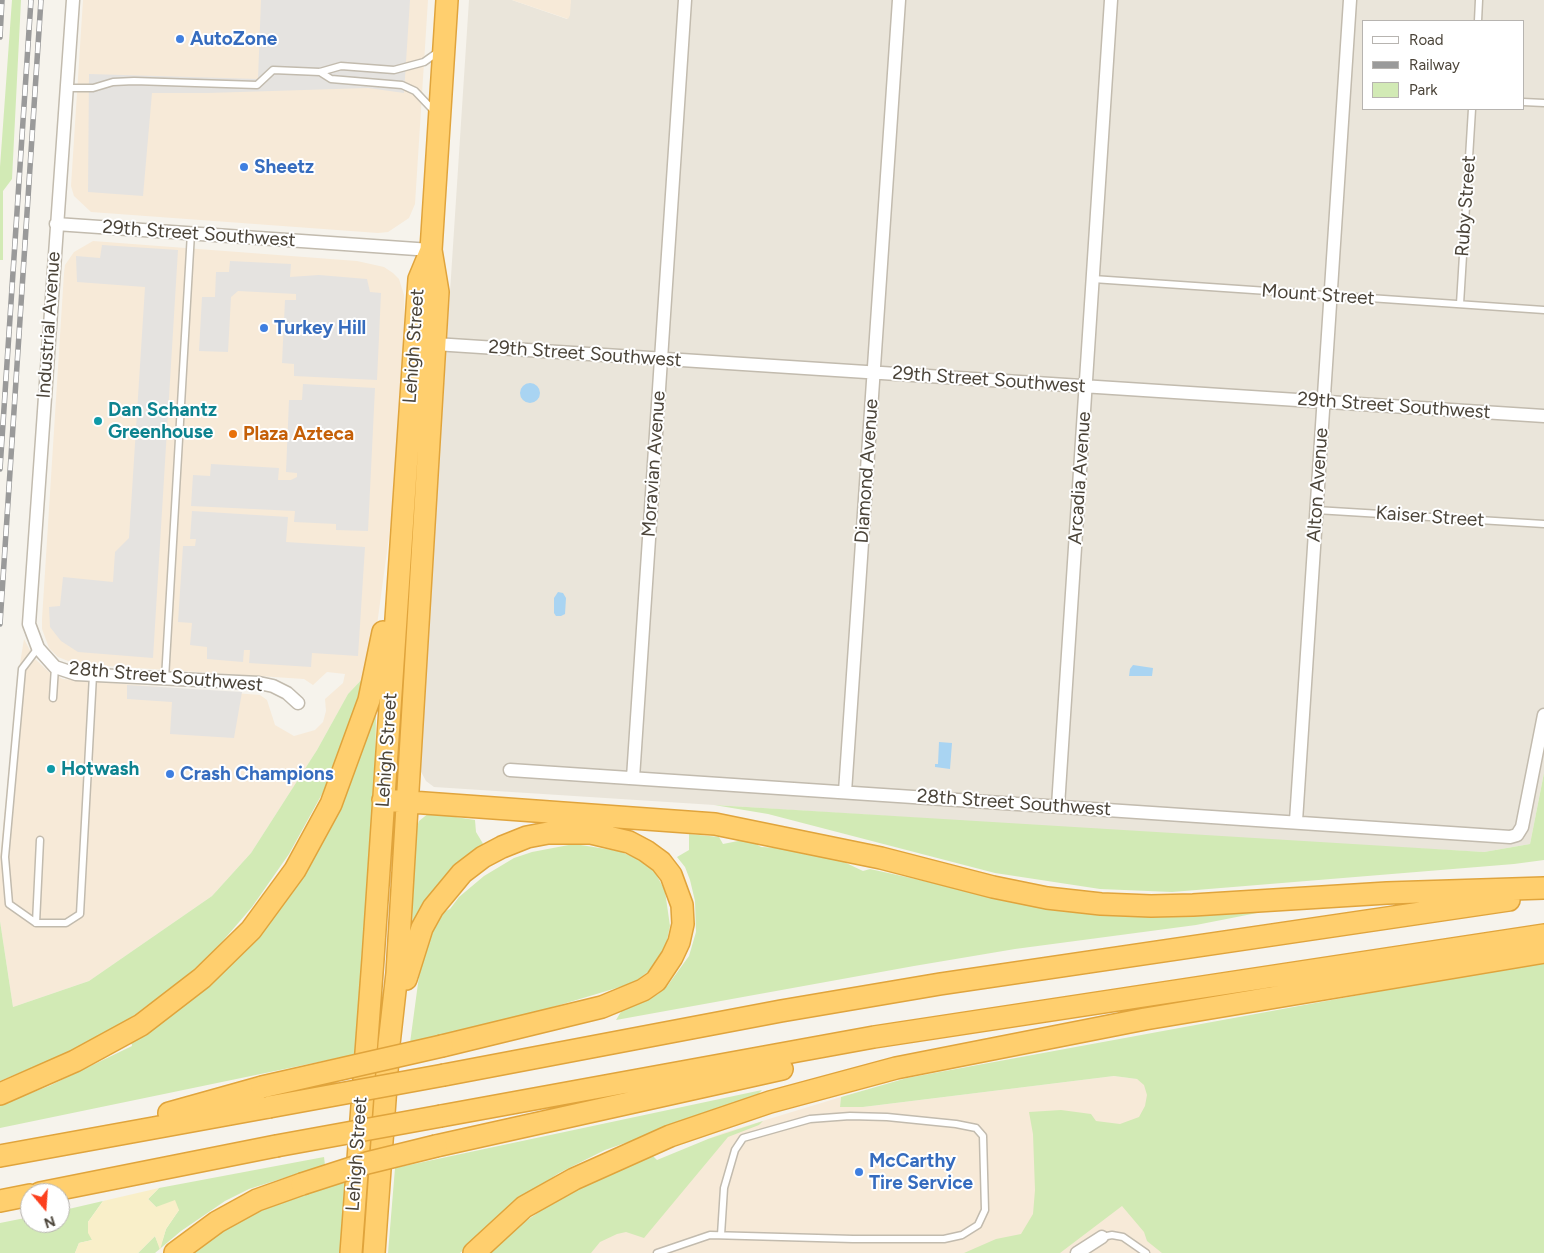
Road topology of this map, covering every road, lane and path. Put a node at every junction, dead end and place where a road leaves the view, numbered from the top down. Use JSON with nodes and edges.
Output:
{"nodes":[{"id":1,"x":73,"y":0,"type":"edge"},
{"id":2,"x":447,"y":0,"type":"edge"},
{"id":3,"x":684,"y":0,"type":"edge"},
{"id":4,"x":899,"y":0,"type":"edge"},
{"id":5,"x":1111,"y":0,"type":"edge"},
{"id":6,"x":1350,"y":0,"type":"edge"},
{"id":7,"x":1479,"y":0,"type":"edge"},
{"id":8,"x":1478,"y":20,"type":"edge"},
{"id":9,"x":445,"y":45,"type":"junction"},
{"id":10,"x":320,"y":72,"type":"junction"},
{"id":11,"x":67,"y":88,"type":"junction"},
{"id":12,"x":1524,"y":102,"type":"edge"},
{"id":13,"x":1544,"y":103,"type":"edge"},
{"id":14,"x":1472,"y":110,"type":"edge"},
{"id":15,"x":440,"y":119,"type":"junction"},
{"id":16,"x":56,"y":224,"type":"junction"},
{"id":17,"x":192,"y":233,"type":"junction"},
{"id":18,"x":431,"y":250,"type":"junction"},
{"id":19,"x":1093,"y":279,"type":"junction"},
{"id":20,"x":1330,"y":295,"type":"junction"},
{"id":21,"x":1460,"y":304,"type":"junction"},
{"id":22,"x":1544,"y":310,"type":"edge"},
{"id":23,"x":435,"y":344,"type":"junction"},
{"id":24,"x":661,"y":359,"type":"junction"},
{"id":25,"x":874,"y":373,"type":"junction"},
{"id":26,"x":1086,"y":386,"type":"junction"},
{"id":27,"x":1324,"y":402,"type":"junction"},
{"id":28,"x":1544,"y":416,"type":"edge"},
{"id":29,"x":1316,"y":510,"type":"junction"},
{"id":30,"x":1544,"y":524,"type":"edge"},
{"id":31,"x":400,"y":540,"type":"junction"},
{"id":32,"x":38,"y":648,"type":"junction"},
{"id":33,"x":55,"y":667,"type":"junction"},
{"id":34,"x":93,"y":675,"type":"junction"},
{"id":35,"x":165,"y":679,"type":"junction"},
{"id":36,"x":53,"y":698,"type":"dead end"},
{"id":37,"x":298,"y":703,"type":"dead end"},
{"id":38,"x":1544,"y":715,"type":"edge"},
{"id":39,"x":510,"y":770,"type":"dead end"},
{"id":40,"x":633,"y":778,"type":"junction"},
{"id":41,"x":845,"y":792,"type":"junction"},
{"id":42,"x":383,"y":800,"type":"junction"},
{"id":43,"x":408,"y":802,"type":"junction"},
{"id":44,"x":1058,"y":806,"type":"junction"},
{"id":45,"x":1296,"y":821,"type":"junction"},
{"id":46,"x":40,"y":840,"type":"dead end"},
{"id":47,"x":1544,"y":888,"type":"edge"},
{"id":48,"x":1544,"y":894,"type":"edge"},
{"id":49,"x":36,"y":923,"type":"junction"},
{"id":50,"x":1544,"y":935,"type":"edge"},
{"id":51,"x":1544,"y":952,"type":"edge"},
{"id":52,"x":1067,"y":1006,"type":"junction"},
{"id":53,"x":389,"y":1044,"type":"junction"},
{"id":54,"x":0,"y":1094,"type":"edge"},
{"id":55,"x":14,"y":1154,"type":"edge"},
{"id":56,"x":70,"y":1187,"type":"edge"},
{"id":57,"x":20,"y":1197,"type":"edge"},
{"id":58,"x":353,"y":1197,"type":"junction"},
{"id":59,"x":2,"y":1200,"type":"edge"},
{"id":60,"x":721,"y":1235,"type":"junction"},
{"id":61,"x":1102,"y":1237,"type":"joint"},
{"id":62,"x":175,"y":1253,"type":"edge"},
{"id":63,"x":346,"y":1253,"type":"edge"},
{"id":64,"x":350,"y":1253,"type":"edge"},
{"id":65,"x":374,"y":1253,"type":"edge"},
{"id":66,"x":474,"y":1253,"type":"edge"},
{"id":67,"x":657,"y":1253,"type":"edge"},
{"id":68,"x":1077,"y":1253,"type":"edge"},
{"id":69,"x":1146,"y":1253,"type":"edge"}],
"edges":[{"from":1,"to":11,"type":"street","name":"Industrial Avenue"},
{"from":2,"to":9,"type":"highway","name":"Lehigh Street"},
{"from":3,"to":24,"type":"street","name":"Moravian Avenue"},
{"from":4,"to":25,"type":"street","name":"Diamond Avenue"},
{"from":5,"to":19,"type":"street","name":"Arcadia Avenue"},
{"from":6,"to":20,"type":"street","name":"Alton Avenue"},
{"from":7,"to":8,"type":"lane"},
{"from":9,"to":10,"type":"lane"},
{"from":9,"to":15,"type":"highway","name":"Lehigh Street"},
{"from":10,"to":11,"type":"lane"},
{"from":10,"to":15,"type":"lane"},
{"from":11,"to":16,"type":"street","name":"Industrial Avenue"},
{"from":12,"to":13,"type":"lane"},
{"from":14,"to":21,"type":"lane","name":"Ruby Street"},
{"from":15,"to":18,"type":"highway","name":"Lehigh Street"},
{"from":16,"to":17,"type":"street","name":"29th Street Southwest"},
{"from":16,"to":32,"type":"street","name":"Industrial Avenue"},
{"from":17,"to":18,"type":"street","name":"29th Street Southwest"},
{"from":17,"to":35,"type":"lane"},
{"from":18,"to":23,"type":"highway","name":"Lehigh Street"},
{"from":18,"to":31,"type":"highway","name":"Lehigh Street"},
{"from":19,"to":20,"type":"lane","name":"Mount Street"},
{"from":19,"to":26,"type":"street","name":"Arcadia Avenue"},
{"from":20,"to":21,"type":"lane","name":"Mount Street"},
{"from":20,"to":27,"type":"street","name":"Alton Avenue"},
{"from":21,"to":22,"type":"lane","name":"Mount Street"},
{"from":23,"to":24,"type":"street","name":"29th Street Southwest"},
{"from":23,"to":43,"type":"highway","name":"Lehigh Street"},
{"from":24,"to":25,"type":"street","name":"29th Street Southwest"},
{"from":24,"to":40,"type":"street","name":"Moravian Avenue"},
{"from":25,"to":26,"type":"street","name":"29th Street Southwest"},
{"from":25,"to":41,"type":"street","name":"Diamond Avenue"},
{"from":26,"to":27,"type":"street","name":"29th Street Southwest"},
{"from":26,"to":44,"type":"street","name":"Arcadia Avenue"},
{"from":27,"to":28,"type":"street","name":"29th Street Southwest"},
{"from":27,"to":29,"type":"street","name":"Alton Avenue"},
{"from":29,"to":30,"type":"lane","name":"Kaiser Street"},
{"from":29,"to":45,"type":"street","name":"Alton Avenue"},
{"from":31,"to":42,"type":"highway","name":"Lehigh Street"},
{"from":31,"to":54,"type":"highway"},
{"from":32,"to":33,"type":"street","name":"28th Street Southwest"},
{"from":32,"to":49,"type":"lane"},
{"from":33,"to":34,"type":"street","name":"28th Street Southwest"},
{"from":33,"to":36,"type":"lane"},
{"from":34,"to":35,"type":"street","name":"28th Street Southwest"},
{"from":34,"to":49,"type":"lane"},
{"from":35,"to":37,"type":"street","name":"28th Street Southwest"},
{"from":38,"to":45,"type":"street","name":"28th Street Southwest"},
{"from":39,"to":40,"type":"street","name":"28th Street Southwest"},
{"from":40,"to":41,"type":"street","name":"28th Street Southwest"},
{"from":41,"to":44,"type":"street","name":"28th Street Southwest"},
{"from":42,"to":43,"type":"highway"},
{"from":42,"to":58,"type":"highway","name":"Lehigh Street"},
{"from":43,"to":47,"type":"highway"},
{"from":43,"to":53,"type":"highway","name":"Lehigh Street"},
{"from":44,"to":45,"type":"street","name":"28th Street Southwest"},
{"from":46,"to":49,"type":"lane"},
{"from":48,"to":55,"type":"highway","bridge":true},
{"from":50,"to":52,"type":"highway"},
{"from":51,"to":66,"type":"highway"},
{"from":52,"to":56,"type":"highway","bridge":true},
{"from":52,"to":62,"type":"highway","bridge":true},
{"from":53,"to":55,"type":"highway","bridge":true},
{"from":53,"to":65,"type":"highway","name":"Lehigh Street"},
{"from":57,"to":59,"type":"highway"},
{"from":58,"to":63,"type":"highway"},
{"from":58,"to":64,"type":"highway","name":"Lehigh Street"},
{"from":60,"to":60,"type":"lane"},
{"from":60,"to":67,"type":"lane"},
{"from":61,"to":68,"type":"street"},
{"from":61,"to":69,"type":"lane"}]}
